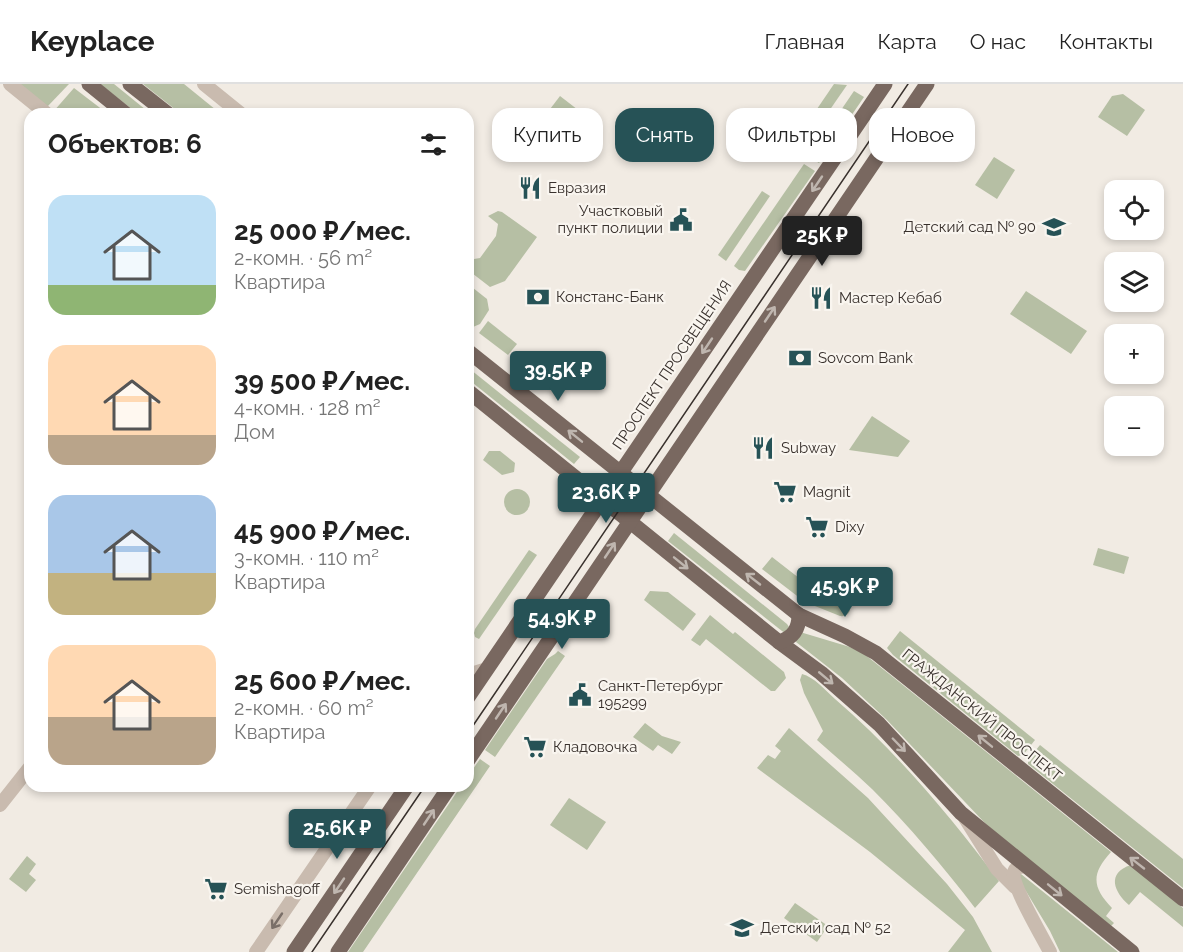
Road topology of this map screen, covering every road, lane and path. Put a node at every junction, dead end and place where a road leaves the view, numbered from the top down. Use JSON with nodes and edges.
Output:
{"nodes":[{"id":1,"x":9,"y":84,"type":"edge"},
{"id":2,"x":89,"y":84,"type":"edge"},
{"id":3,"x":130,"y":84,"type":"edge"},
{"id":4,"x":204,"y":84,"type":"edge"},
{"id":5,"x":885,"y":84,"type":"edge"},
{"id":6,"x":927,"y":84,"type":"edge"},
{"id":7,"x":39,"y":108,"type":"edge"},
{"id":8,"x":119,"y":108,"type":"edge"},
{"id":9,"x":160,"y":108,"type":"edge"},
{"id":10,"x":234,"y":108,"type":"edge"},
{"id":11,"x":474,"y":353,"type":"edge"},
{"id":12,"x":474,"y":396,"type":"edge"},
{"id":13,"x":620,"y":473,"type":"junction"},
{"id":14,"x":648,"y":495,"type":"junction"},
{"id":15,"x":602,"y":500,"type":"junction"},
{"id":16,"x":630,"y":522,"type":"junction"},
{"id":17,"x":799,"y":615,"type":"junction"},
{"id":18,"x":779,"y":642,"type":"junction"},
{"id":19,"x":487,"y":669,"type":"junction"},
{"id":20,"x":474,"y":673,"type":"edge"},
{"id":21,"x":474,"y":688,"type":"edge"},
{"id":22,"x":474,"y":751,"type":"edge"},
{"id":23,"x":24,"y":774,"type":"edge"},
{"id":24,"x":366,"y":792,"type":"edge"},
{"id":25,"x":403,"y":792,"type":"edge"},
{"id":26,"x":446,"y":792,"type":"edge"},
{"id":27,"x":0,"y":804,"type":"edge"},
{"id":28,"x":961,"y":813,"type":"junction"},
{"id":29,"x":1025,"y":866,"type":"junction"},
{"id":30,"x":1017,"y":888,"type":"junction"},
{"id":31,"x":1183,"y":899,"type":"edge"},
{"id":32,"x":256,"y":952,"type":"edge"},
{"id":33,"x":294,"y":952,"type":"edge"},
{"id":34,"x":338,"y":952,"type":"edge"},
{"id":35,"x":1050,"y":952,"type":"edge"},
{"id":36,"x":1132,"y":952,"type":"edge"}],
"edges":[{"from":1,"to":7,"type":"street"},
{"from":2,"to":8,"type":"main road"},
{"from":3,"to":9,"type":"main road"},
{"from":4,"to":10,"type":"street"},
{"from":5,"to":13,"type":"main road","name":"ПРОСПЕКТ ПРОСВЕЩЕНИЯ","one_way":true},
{"from":14,"to":6,"type":"main road","one_way":true},
{"from":13,"to":11,"type":"main road","name":"ГРАЖДАНСКИЙ ПРОСПЕКТ","one_way":true},
{"from":12,"to":15,"type":"main road"},
{"from":13,"to":14,"type":"main road","name":"ГРАЖДАНСКИЙ ПРОСПЕКТ"},
{"from":13,"to":15,"type":"main road","name":"ПРОСПЕКТ ПРОСВЕЩЕНИЯ"},
{"from":14,"to":16,"type":"main road"},
{"from":17,"to":14,"type":"main road","name":"ГРАЖДАНСКИЙ ПРОСПЕКТ","one_way":true},
{"from":15,"to":16,"type":"main road"},
{"from":15,"to":19,"type":"main road","name":"ПРОСПЕКТ ПРОСВЕЩЕНИЯ"},
{"from":16,"to":18,"type":"main road","one_way":true},
{"from":22,"to":16,"type":"main road","one_way":true},
{"from":17,"to":18,"type":"main road"},
{"from":31,"to":17,"type":"main road","name":"ГРАЖДАНСКИЙ ПРОСПЕКТ","one_way":true},
{"from":18,"to":28,"type":"main road","one_way":true},
{"from":19,"to":20,"type":"street"},
{"from":19,"to":21,"type":"main road","name":"ПРОСПЕКТ ПРОСВЕЩЕНИЯ"},
{"from":23,"to":27,"type":"street"},
{"from":24,"to":32,"type":"street","one_way":true},
{"from":25,"to":33,"type":"main road","one_way":true},
{"from":34,"to":26,"type":"main road","one_way":true},
{"from":28,"to":29,"type":"main road"},
{"from":28,"to":30,"type":"street"},
{"from":29,"to":30,"type":"street"},
{"from":29,"to":36,"type":"main road","one_way":true},
{"from":30,"to":35,"type":"street"}]}
